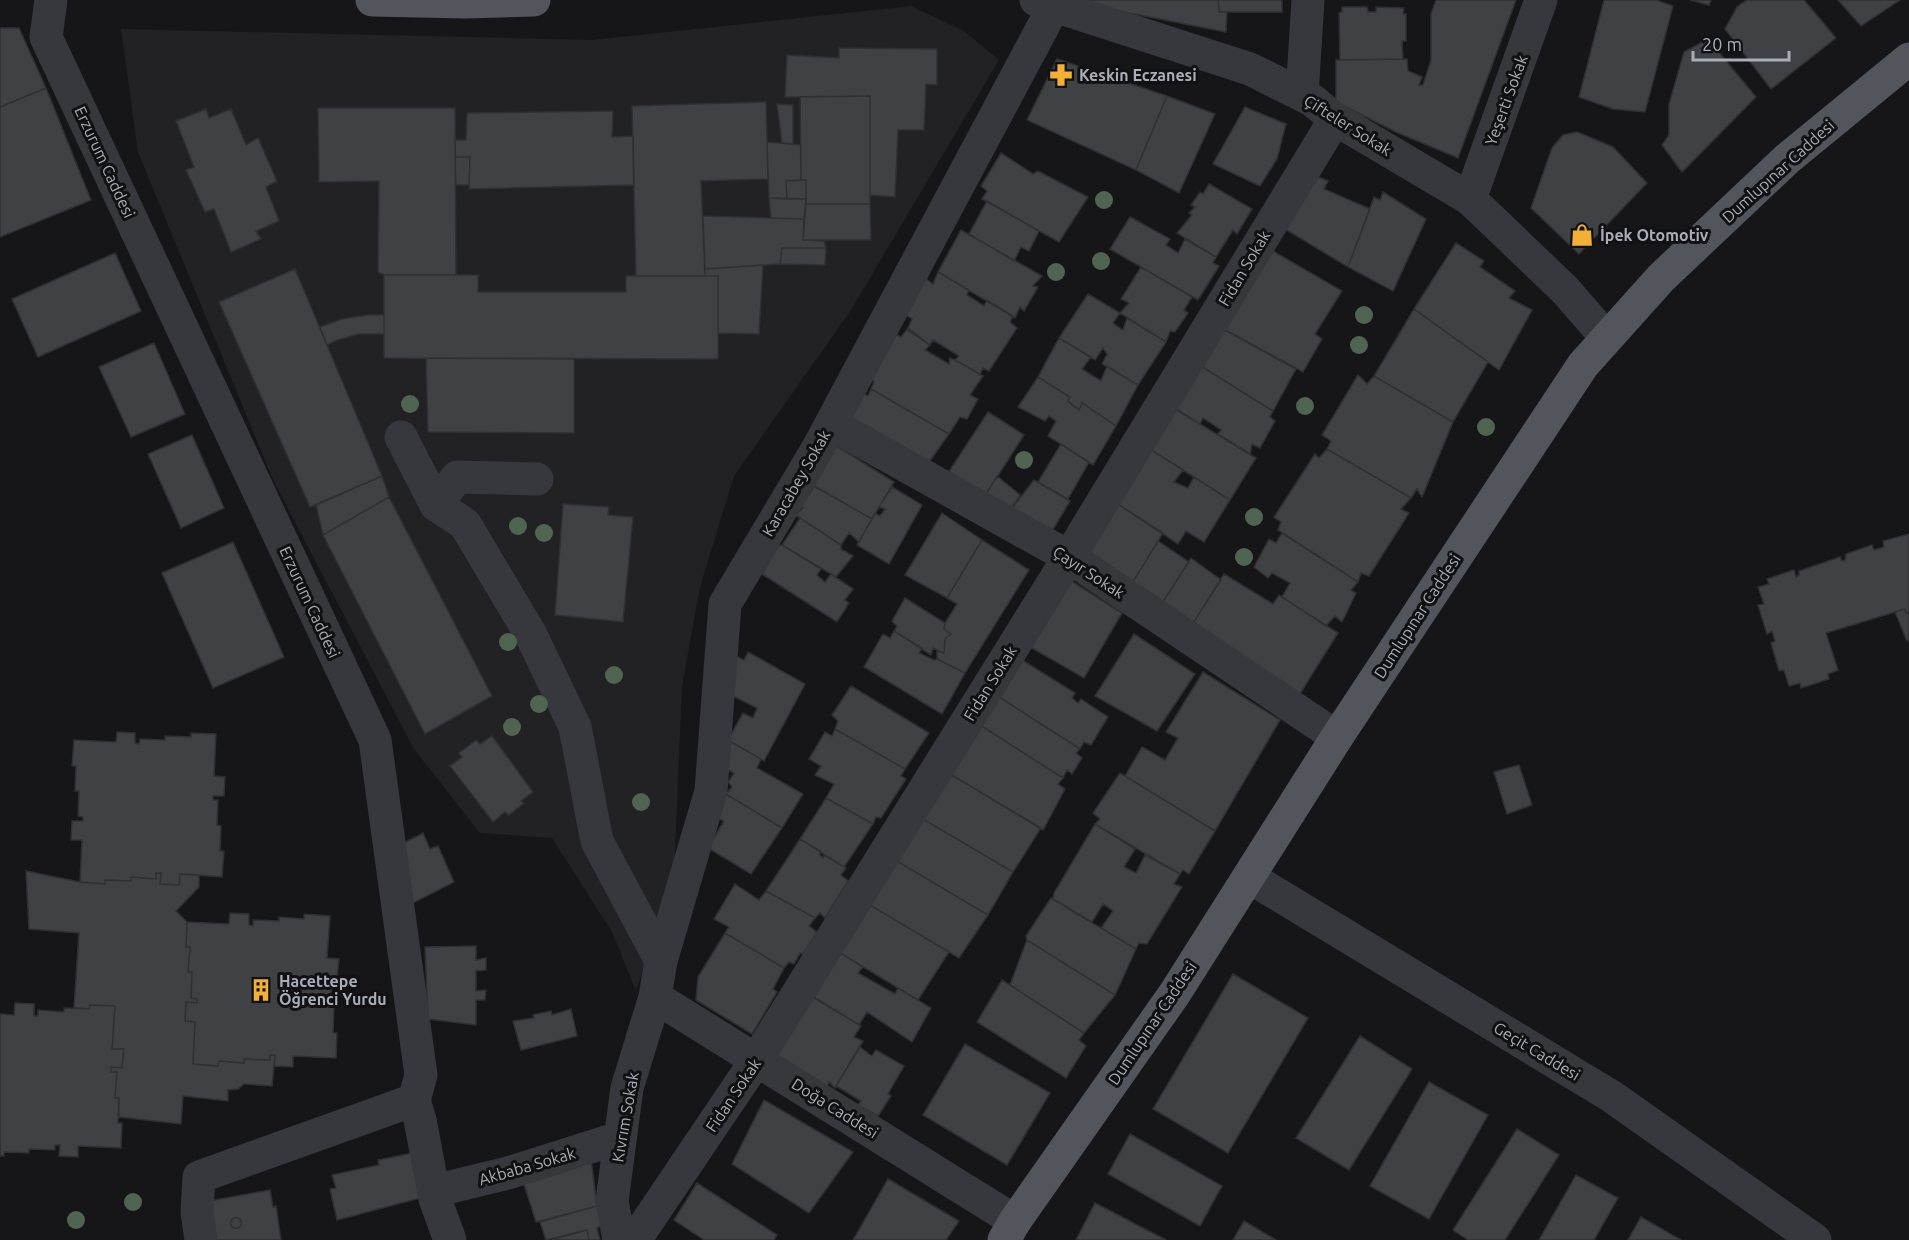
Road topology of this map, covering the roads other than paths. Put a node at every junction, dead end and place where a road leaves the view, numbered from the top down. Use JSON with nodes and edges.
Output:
{"nodes":[{"id":1,"x":51,"y":0,"type":"edge"},
{"id":2,"x":372,"y":0,"type":"edge"},
{"id":3,"x":534,"y":0,"type":"edge"},
{"id":4,"x":1308,"y":0,"type":"edge"},
{"id":5,"x":1541,"y":0,"type":"edge"},
{"id":6,"x":1045,"y":3,"type":"edge"},
{"id":7,"x":1909,"y":59,"type":"edge"},
{"id":8,"x":1302,"y":95,"type":"junction"},
{"id":9,"x":1335,"y":119,"type":"junction"},
{"id":10,"x":1470,"y":199,"type":"junction"},
{"id":11,"x":1606,"y":337,"type":"junction"},
{"id":12,"x":831,"y":424,"type":"junction"},
{"id":13,"x":401,"y":437,"type":"dead end"},
{"id":14,"x":537,"y":479,"type":"dead end"},
{"id":15,"x":436,"y":505,"type":"junction"},
{"id":16,"x":1069,"y":557,"type":"junction"},
{"id":17,"x":1337,"y":737,"type":"junction"},
{"id":18,"x":1249,"y":877,"type":"junction"},
{"id":19,"x":661,"y":961,"type":"junction"},
{"id":20,"x":655,"y":997,"type":"junction"},
{"id":21,"x":757,"y":1059,"type":"junction"},
{"id":22,"x":414,"y":1100,"type":"junction"},
{"id":23,"x":619,"y":1138,"type":"junction"},
{"id":24,"x":434,"y":1191,"type":"junction"},
{"id":25,"x":1010,"y":1230,"type":"edge"},
{"id":26,"x":1807,"y":1238,"type":"edge"},
{"id":27,"x":201,"y":1240,"type":"edge"},
{"id":28,"x":450,"y":1240,"type":"edge"},
{"id":29,"x":619,"y":1240,"type":"edge"},
{"id":30,"x":635,"y":1240,"type":"edge"}],
"edges":[{"from":1,"to":22,"type":"street","name":"Erzurum Caddesi"},
{"from":2,"to":3,"type":"main road"},
{"from":4,"to":8,"type":"street"},
{"from":5,"to":10,"type":"street","name":"Yeşerti Sokak"},
{"from":6,"to":8,"type":"street","name":"Çifteler Sokak"},
{"from":6,"to":12,"type":"street","name":"Karacabey Sokak"},
{"from":7,"to":11,"type":"main road","name":"Dumlupınar Caddesi"},
{"from":8,"to":9,"type":"street","name":"Çifteler Sokak"},
{"from":9,"to":10,"type":"street","name":"Çifteler Sokak"},
{"from":9,"to":16,"type":"street","name":"Fidan Sokak"},
{"from":10,"to":11,"type":"street","name":"Çifteler Sokak"},
{"from":11,"to":17,"type":"main road","name":"Dumlupınar Caddesi"},
{"from":12,"to":16,"type":"street","name":"Çayır Sokak"},
{"from":12,"to":19,"type":"street","name":"Karacabey Sokak"},
{"from":13,"to":15,"type":"street"},
{"from":14,"to":15,"type":"street"},
{"from":15,"to":19,"type":"street"},
{"from":16,"to":17,"type":"street","name":"Çayır Sokak"},
{"from":16,"to":21,"type":"street","name":"Fidan Sokak"},
{"from":17,"to":18,"type":"main road","name":"Dumlupınar Caddesi"},
{"from":18,"to":25,"type":"main road","name":"Dumlupınar Caddesi"},
{"from":18,"to":26,"type":"street","name":"Geçit Caddesi"},
{"from":19,"to":20,"type":"street","name":"Karacabey Sokak"},
{"from":20,"to":21,"type":"street","name":"Doğa Caddesi"},
{"from":20,"to":23,"type":"street","name":"Kıvrım Sokak"},
{"from":21,"to":25,"type":"street","name":"Doğa Caddesi"},
{"from":21,"to":30,"type":"street","name":"Fidan Sokak"},
{"from":22,"to":24,"type":"street","name":"Erzurum Caddesi"},
{"from":22,"to":27,"type":"street"},
{"from":23,"to":24,"type":"street","name":"Akbaba Sokak"},
{"from":23,"to":29,"type":"street","name":"Kıvrım Sokak"},
{"from":24,"to":28,"type":"street","name":"Erzurum Caddesi"}]}
